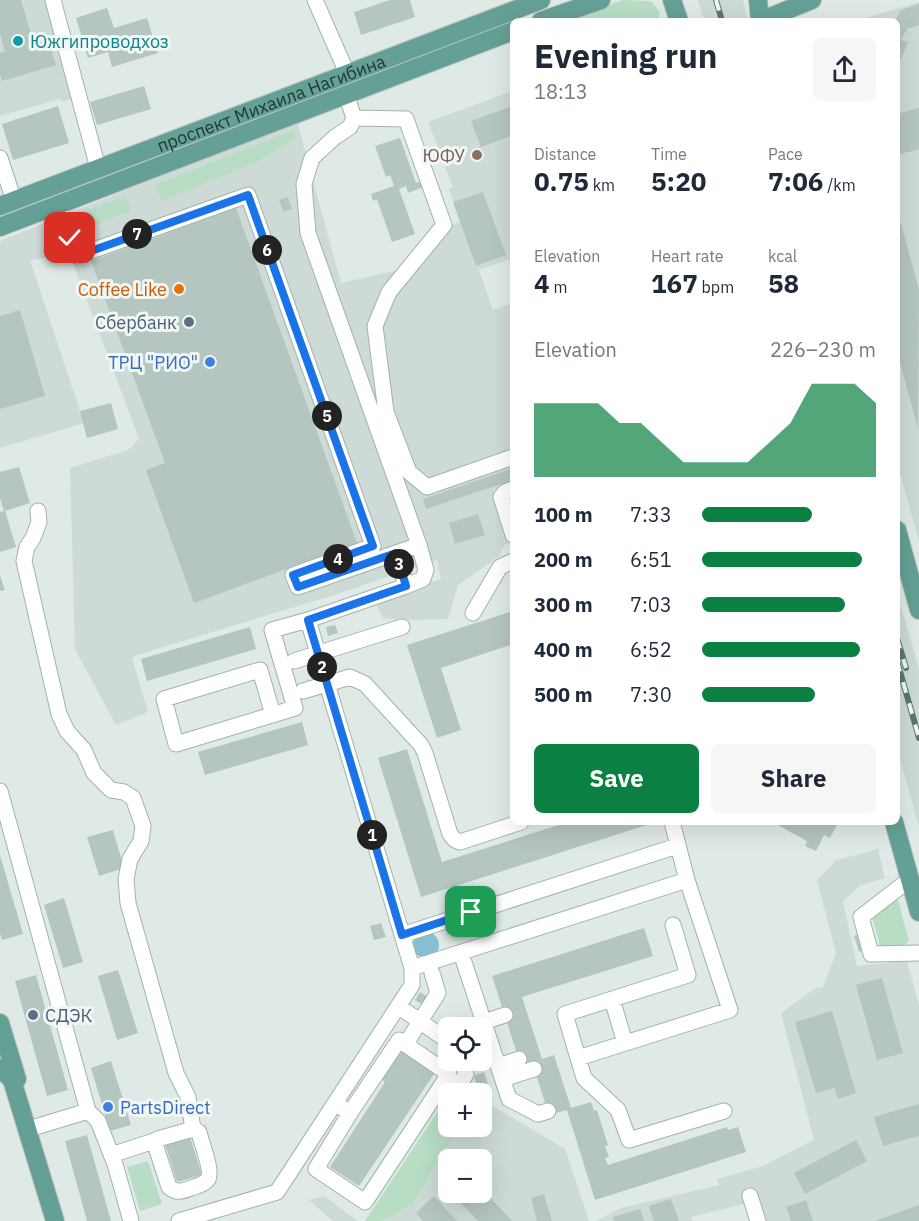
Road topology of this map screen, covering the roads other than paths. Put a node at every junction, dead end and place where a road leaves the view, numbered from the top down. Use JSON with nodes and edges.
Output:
{"nodes":[{"id":1,"x":53,"y":0,"type":"edge"},
{"id":2,"x":315,"y":0,"type":"edge"},
{"id":3,"x":541,"y":0,"type":"edge"},
{"id":4,"x":601,"y":0,"type":"edge"},
{"id":5,"x":758,"y":0,"type":"edge"},
{"id":6,"x":772,"y":0,"type":"edge"},
{"id":7,"x":804,"y":3,"type":"edge"},
{"id":8,"x":508,"y":5,"type":"edge"},
{"id":9,"x":550,"y":18,"type":"edge"},
{"id":10,"x":760,"y":18,"type":"edge"},
{"id":11,"x":767,"y":18,"type":"edge"},
{"id":12,"x":786,"y":18,"type":"edge"},
{"id":13,"x":510,"y":32,"type":"edge"},
{"id":14,"x":347,"y":74,"type":"junction"},
{"id":15,"x":346,"y":94,"type":"junction"},
{"id":16,"x":354,"y":118,"type":"junction"},
{"id":17,"x":0,"y":158,"type":"edge"},
{"id":18,"x":98,"y":168,"type":"junction"},
{"id":19,"x":7,"y":203,"type":"edge"},
{"id":20,"x":58,"y":204,"type":"junction"},
{"id":21,"x":0,"y":227,"type":"edge"},
{"id":22,"x":510,"y":459,"type":"edge"},
{"id":23,"x":510,"y":490,"type":"edge"},
{"id":24,"x":38,"y":511,"type":"dead end"},
{"id":25,"x":510,"y":526,"type":"edge"},
{"id":26,"x":900,"y":541,"type":"edge"},
{"id":27,"x":419,"y":545,"type":"junction"},
{"id":28,"x":396,"y":553,"type":"junction"},
{"id":29,"x":510,"y":562,"type":"edge"},
{"id":30,"x":406,"y":586,"type":"junction"},
{"id":31,"x":919,"y":610,"type":"edge"},
{"id":32,"x":472,"y":613,"type":"dead end"},
{"id":33,"x":308,"y":620,"type":"junction"},
{"id":34,"x":402,"y":627,"type":"dead end"},
{"id":35,"x":318,"y":653,"type":"junction"},
{"id":36,"x":294,"y":661,"type":"dead end"},
{"id":37,"x":327,"y":684,"type":"junction"},
{"id":38,"x":303,"y":691,"type":"dead end"},
{"id":39,"x":273,"y":715,"type":"junction"},
{"id":40,"x":0,"y":791,"type":"edge"},
{"id":41,"x":512,"y":825,"type":"edge"},
{"id":42,"x":673,"y":825,"type":"edge"},
{"id":43,"x":895,"y":825,"type":"edge"},
{"id":44,"x":677,"y":846,"type":"junction"},
{"id":45,"x":910,"y":879,"type":"junction"},
{"id":46,"x":687,"y":880,"type":"junction"},
{"id":47,"x":919,"y":912,"type":"edge"},
{"id":48,"x":673,"y":925,"type":"dead end"},
{"id":49,"x":402,"y":935,"type":"junction"},
{"id":50,"x":461,"y":952,"type":"junction"},
{"id":51,"x":919,"y":953,"type":"edge"},
{"id":52,"x":412,"y":968,"type":"junction"},
{"id":53,"x":432,"y":973,"type":"dead end"},
{"id":54,"x":612,"y":999,"type":"junction"},
{"id":55,"x":398,"y":1006,"type":"junction"},
{"id":56,"x":505,"y":1015,"type":"dead end"},
{"id":57,"x":482,"y":1017,"type":"edge"},
{"id":58,"x":492,"y":1019,"type":"edge"},
{"id":59,"x":420,"y":1021,"type":"junction"},
{"id":60,"x":0,"y":1023,"type":"edge"},
{"id":61,"x":438,"y":1034,"type":"edge"},
{"id":62,"x":407,"y":1042,"type":"dead end"},
{"id":63,"x":625,"y":1043,"type":"junction"},
{"id":64,"x":492,"y":1048,"type":"edge"},
{"id":65,"x":578,"y":1058,"type":"junction"},
{"id":66,"x":519,"y":1059,"type":"dead end"},
{"id":67,"x":534,"y":1069,"type":"dead end"},
{"id":68,"x":500,"y":1073,"type":"junction"},
{"id":69,"x":7,"y":1077,"type":"edge"},
{"id":70,"x":335,"y":1103,"type":"junction"},
{"id":71,"x":88,"y":1111,"type":"junction"},
{"id":72,"x":548,"y":1111,"type":"dead end"},
{"id":73,"x":724,"y":1111,"type":"dead end"},
{"id":74,"x":350,"y":1113,"type":"junction"},
{"id":75,"x":32,"y":1128,"type":"junction"},
{"id":76,"x":193,"y":1129,"type":"junction"},
{"id":77,"x":154,"y":1141,"type":"junction"},
{"id":78,"x":111,"y":1155,"type":"junction"},
{"id":79,"x":750,"y":1196,"type":"dead end"},
{"id":80,"x":57,"y":1221,"type":"edge"},
{"id":81,"x":131,"y":1221,"type":"edge"},
{"id":82,"x":178,"y":1221,"type":"edge"},
{"id":83,"x":758,"y":1221,"type":"edge"}],
"edges":[{"from":1,"to":18,"type":"street"},
{"from":2,"to":14,"type":"street"},
{"from":3,"to":8,"type":"main road","name":"проспект Михаила Нагибина"},
{"from":4,"to":9,"type":"main road"},
{"from":5,"to":10,"type":"main road"},
{"from":6,"to":7,"type":"main road"},
{"from":7,"to":11,"type":"main road"},
{"from":7,"to":12,"type":"main road"},
{"from":8,"to":14,"type":"main road","name":"проспект Михаила Нагибина"},
{"from":13,"to":15,"type":"main road","name":"проспект Михаила Нагибина"},
{"from":14,"to":18,"type":"main road","name":"проспект Михаила Нагибина"},
{"from":15,"to":16,"type":"street"},
{"from":15,"to":20,"type":"main road","name":"проспект Михаила Нагибина"},
{"from":16,"to":22,"type":"street"},
{"from":16,"to":27,"type":"street"},
{"from":17,"to":19,"type":"street"},
{"from":18,"to":19,"type":"main road","name":"проспект Михаила Нагибина"},
{"from":20,"to":21,"type":"main road","name":"проспект Михаила Нагибина"},
{"from":20,"to":28,"type":"street"},
{"from":23,"to":25,"type":"street"},
{"from":24,"to":76,"type":"street"},
{"from":26,"to":31,"type":"main road"},
{"from":27,"to":28,"type":"street"},
{"from":27,"to":30,"type":"street"},
{"from":28,"to":30,"type":"street"},
{"from":29,"to":32,"type":"street"},
{"from":30,"to":33,"type":"street"},
{"from":33,"to":35,"type":"street"},
{"from":33,"to":39,"type":"street"},
{"from":34,"to":35,"type":"street"},
{"from":35,"to":36,"type":"street"},
{"from":35,"to":37,"type":"street"},
{"from":37,"to":38,"type":"street"},
{"from":37,"to":41,"type":"street"},
{"from":37,"to":49,"type":"street"},
{"from":39,"to":39,"type":"street"},
{"from":40,"to":71,"type":"street"},
{"from":42,"to":44,"type":"street"},
{"from":43,"to":45,"type":"main road"},
{"from":44,"to":46,"type":"street"},
{"from":44,"to":49,"type":"street"},
{"from":45,"to":47,"type":"main road"},
{"from":45,"to":51,"type":"street"},
{"from":46,"to":50,"type":"street"},
{"from":46,"to":63,"type":"street"},
{"from":48,"to":54,"type":"street"},
{"from":49,"to":52,"type":"street"},
{"from":50,"to":52,"type":"street"},
{"from":50,"to":57,"type":"street"},
{"from":52,"to":55,"type":"street"},
{"from":53,"to":59,"type":"street"},
{"from":54,"to":63,"type":"street"},
{"from":54,"to":65,"type":"street"},
{"from":55,"to":59,"type":"street"},
{"from":55,"to":70,"type":"street"},
{"from":56,"to":58,"type":"street"},
{"from":59,"to":61,"type":"street"},
{"from":59,"to":62,"type":"street"},
{"from":60,"to":69,"type":"main road"},
{"from":63,"to":65,"type":"street"},
{"from":64,"to":68,"type":"street"},
{"from":65,"to":73,"type":"street"},
{"from":66,"to":68,"type":"street"},
{"from":67,"to":68,"type":"street"},
{"from":68,"to":72,"type":"street"},
{"from":69,"to":75,"type":"street"},
{"from":69,"to":80,"type":"main road"},
{"from":70,"to":74,"type":"street"},
{"from":70,"to":82,"type":"street"},
{"from":71,"to":75,"type":"street"},
{"from":71,"to":78,"type":"street"},
{"from":74,"to":74,"type":"street"},
{"from":75,"to":80,"type":"street"},
{"from":76,"to":77,"type":"street"},
{"from":76,"to":77,"type":"street"},
{"from":77,"to":78,"type":"street"},
{"from":78,"to":81,"type":"street"},
{"from":79,"to":83,"type":"street"}]}
